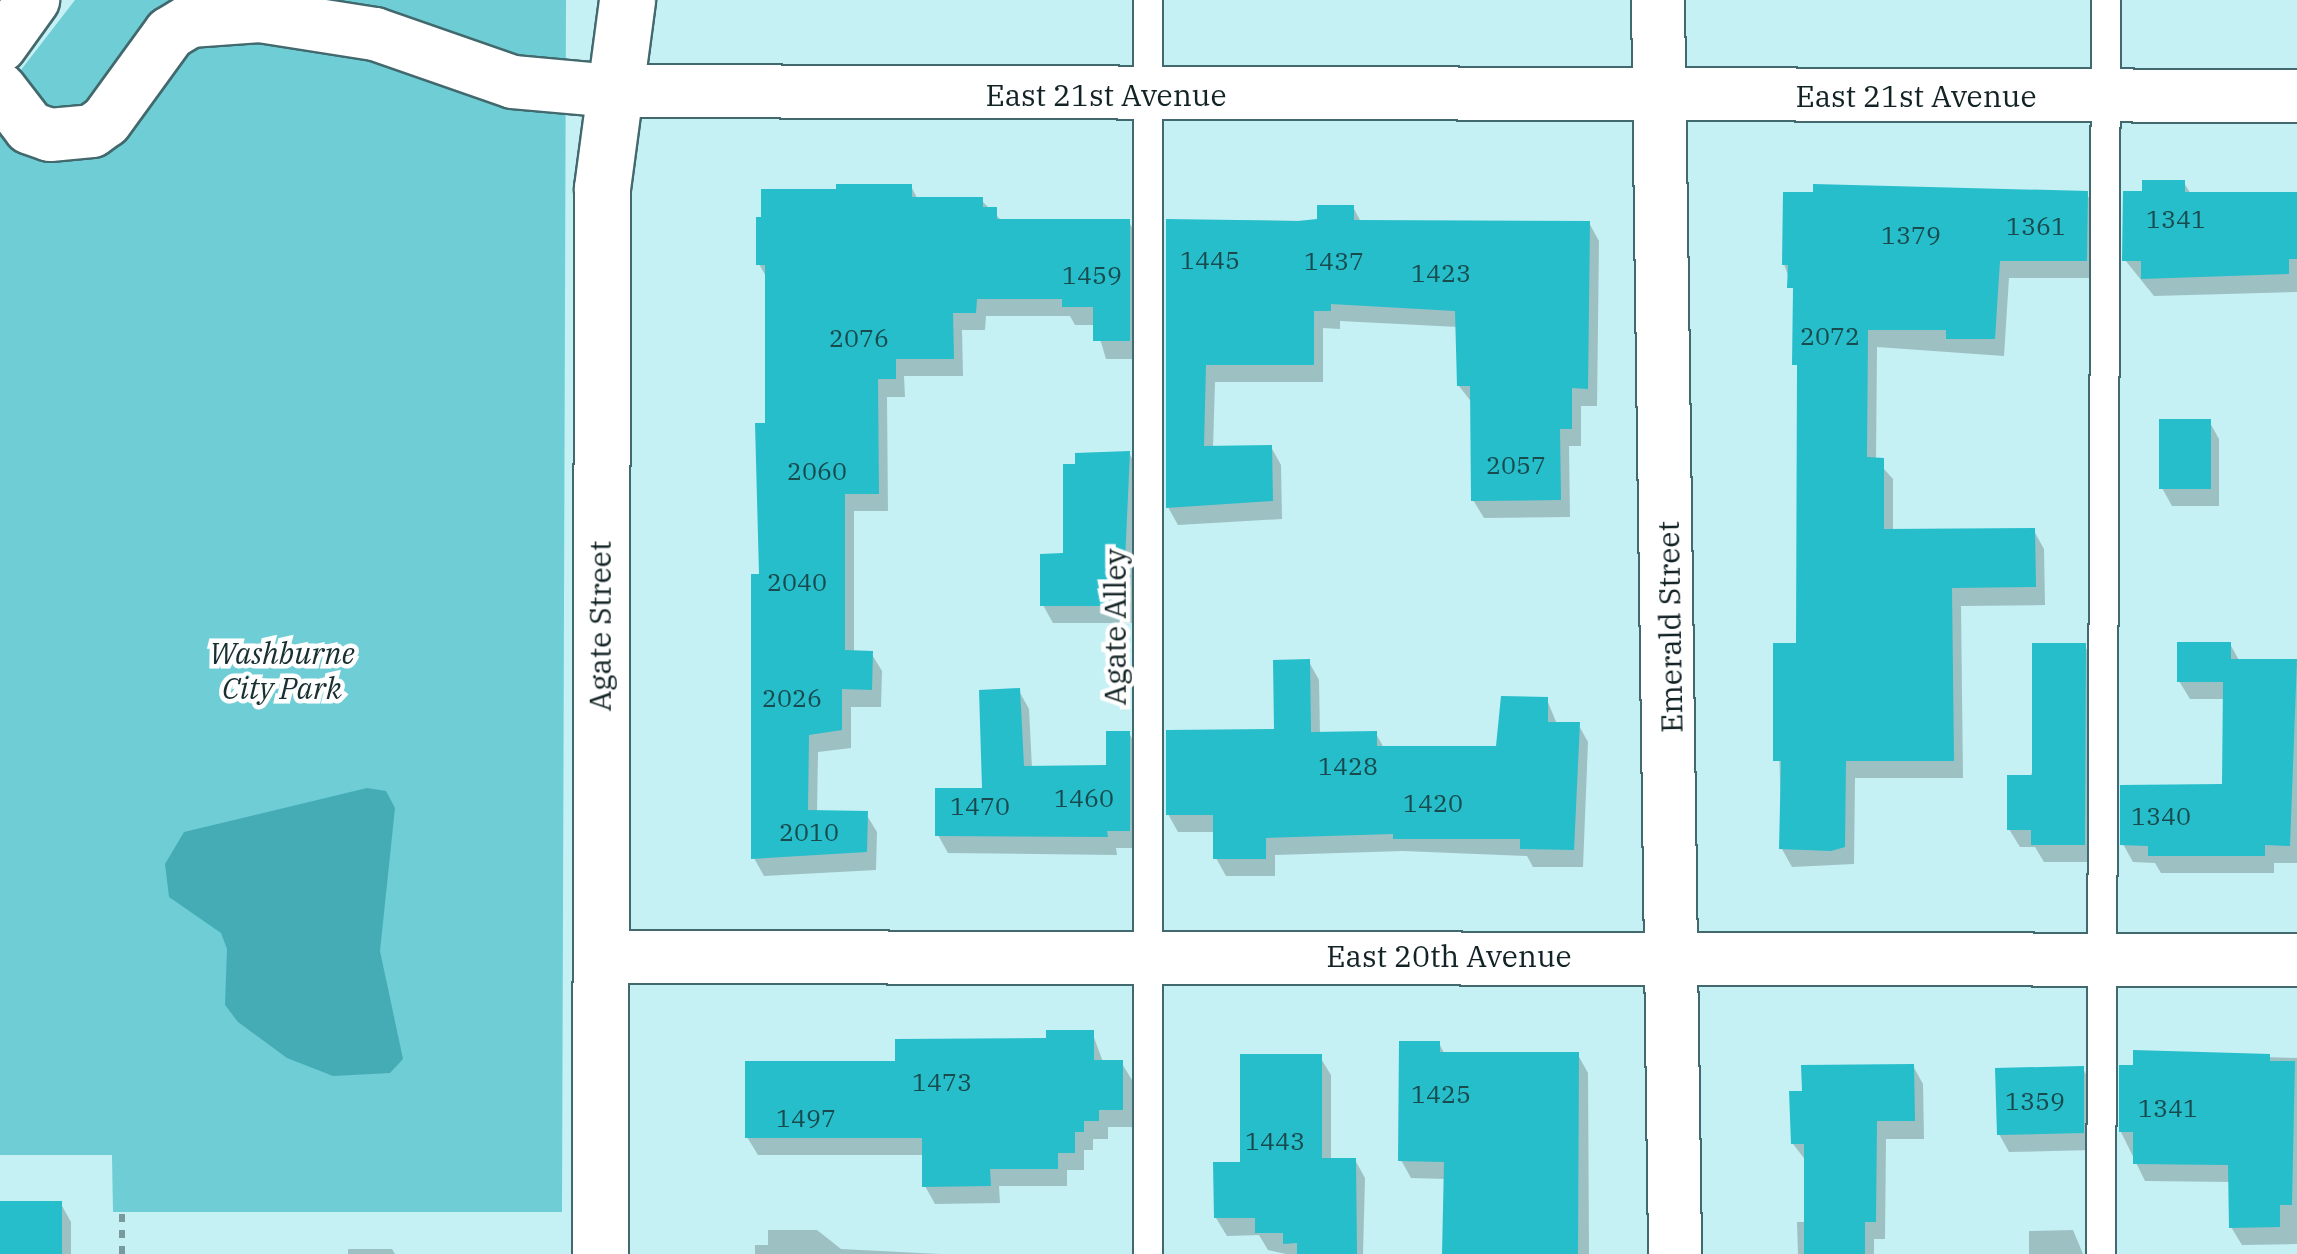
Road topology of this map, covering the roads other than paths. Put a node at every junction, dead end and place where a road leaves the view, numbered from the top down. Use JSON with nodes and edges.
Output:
{"nodes":[{"id":1,"x":33,"y":0,"type":"edge"},
{"id":2,"x":628,"y":0,"type":"edge"},
{"id":3,"x":1148,"y":0,"type":"edge"},
{"id":4,"x":1658,"y":0,"type":"edge"},
{"id":5,"x":2106,"y":0,"type":"edge"},
{"id":6,"x":0,"y":46,"type":"edge"},
{"id":7,"x":0,"y":89,"type":"edge"},
{"id":8,"x":612,"y":91,"type":"junction"},
{"id":9,"x":1148,"y":95,"type":"junction"},
{"id":10,"x":1658,"y":96,"type":"junction"},
{"id":11,"x":2106,"y":96,"type":"junction"},
{"id":12,"x":2297,"y":96,"type":"edge"},
{"id":13,"x":1150,"y":956,"type":"junction"},
{"id":14,"x":1676,"y":956,"type":"junction"},
{"id":15,"x":600,"y":957,"type":"junction"},
{"id":16,"x":2102,"y":960,"type":"junction"},
{"id":17,"x":2297,"y":960,"type":"edge"},
{"id":18,"x":600,"y":1254,"type":"edge"},
{"id":19,"x":1148,"y":1254,"type":"edge"},
{"id":20,"x":1675,"y":1254,"type":"edge"},
{"id":21,"x":2101,"y":1254,"type":"edge"}],
"edges":[{"from":1,"to":6,"type":"street"},
{"from":2,"to":8,"type":"street","name":"Agate Street"},
{"from":3,"to":9,"type":"lane","name":"Agate Alley"},
{"from":4,"to":10,"type":"street","name":"Emerald Street"},
{"from":5,"to":11,"type":"lane"},
{"from":7,"to":8,"type":"street","name":"East 21st Avenue"},
{"from":8,"to":9,"type":"street","name":"East 21st Avenue"},
{"from":8,"to":15,"type":"street","name":"Agate Street"},
{"from":9,"to":10,"type":"street","name":"East 21st Avenue"},
{"from":9,"to":13,"type":"lane","name":"Agate Alley"},
{"from":10,"to":11,"type":"street","name":"East 21st Avenue"},
{"from":10,"to":14,"type":"street","name":"Emerald Street"},
{"from":11,"to":12,"type":"street","name":"East 21st Avenue"},
{"from":11,"to":16,"type":"lane"},
{"from":13,"to":14,"type":"street","name":"East 20th Avenue"},
{"from":13,"to":15,"type":"street","name":"East 20th Avenue"},
{"from":13,"to":19,"type":"lane","name":"Agate Alley"},
{"from":14,"to":16,"type":"street","name":"East 20th Avenue"},
{"from":14,"to":20,"type":"street","name":"Emerald Street"},
{"from":15,"to":18,"type":"street","name":"Agate Street"},
{"from":16,"to":17,"type":"street","name":"East 20th Avenue"},
{"from":16,"to":21,"type":"lane"}]}
